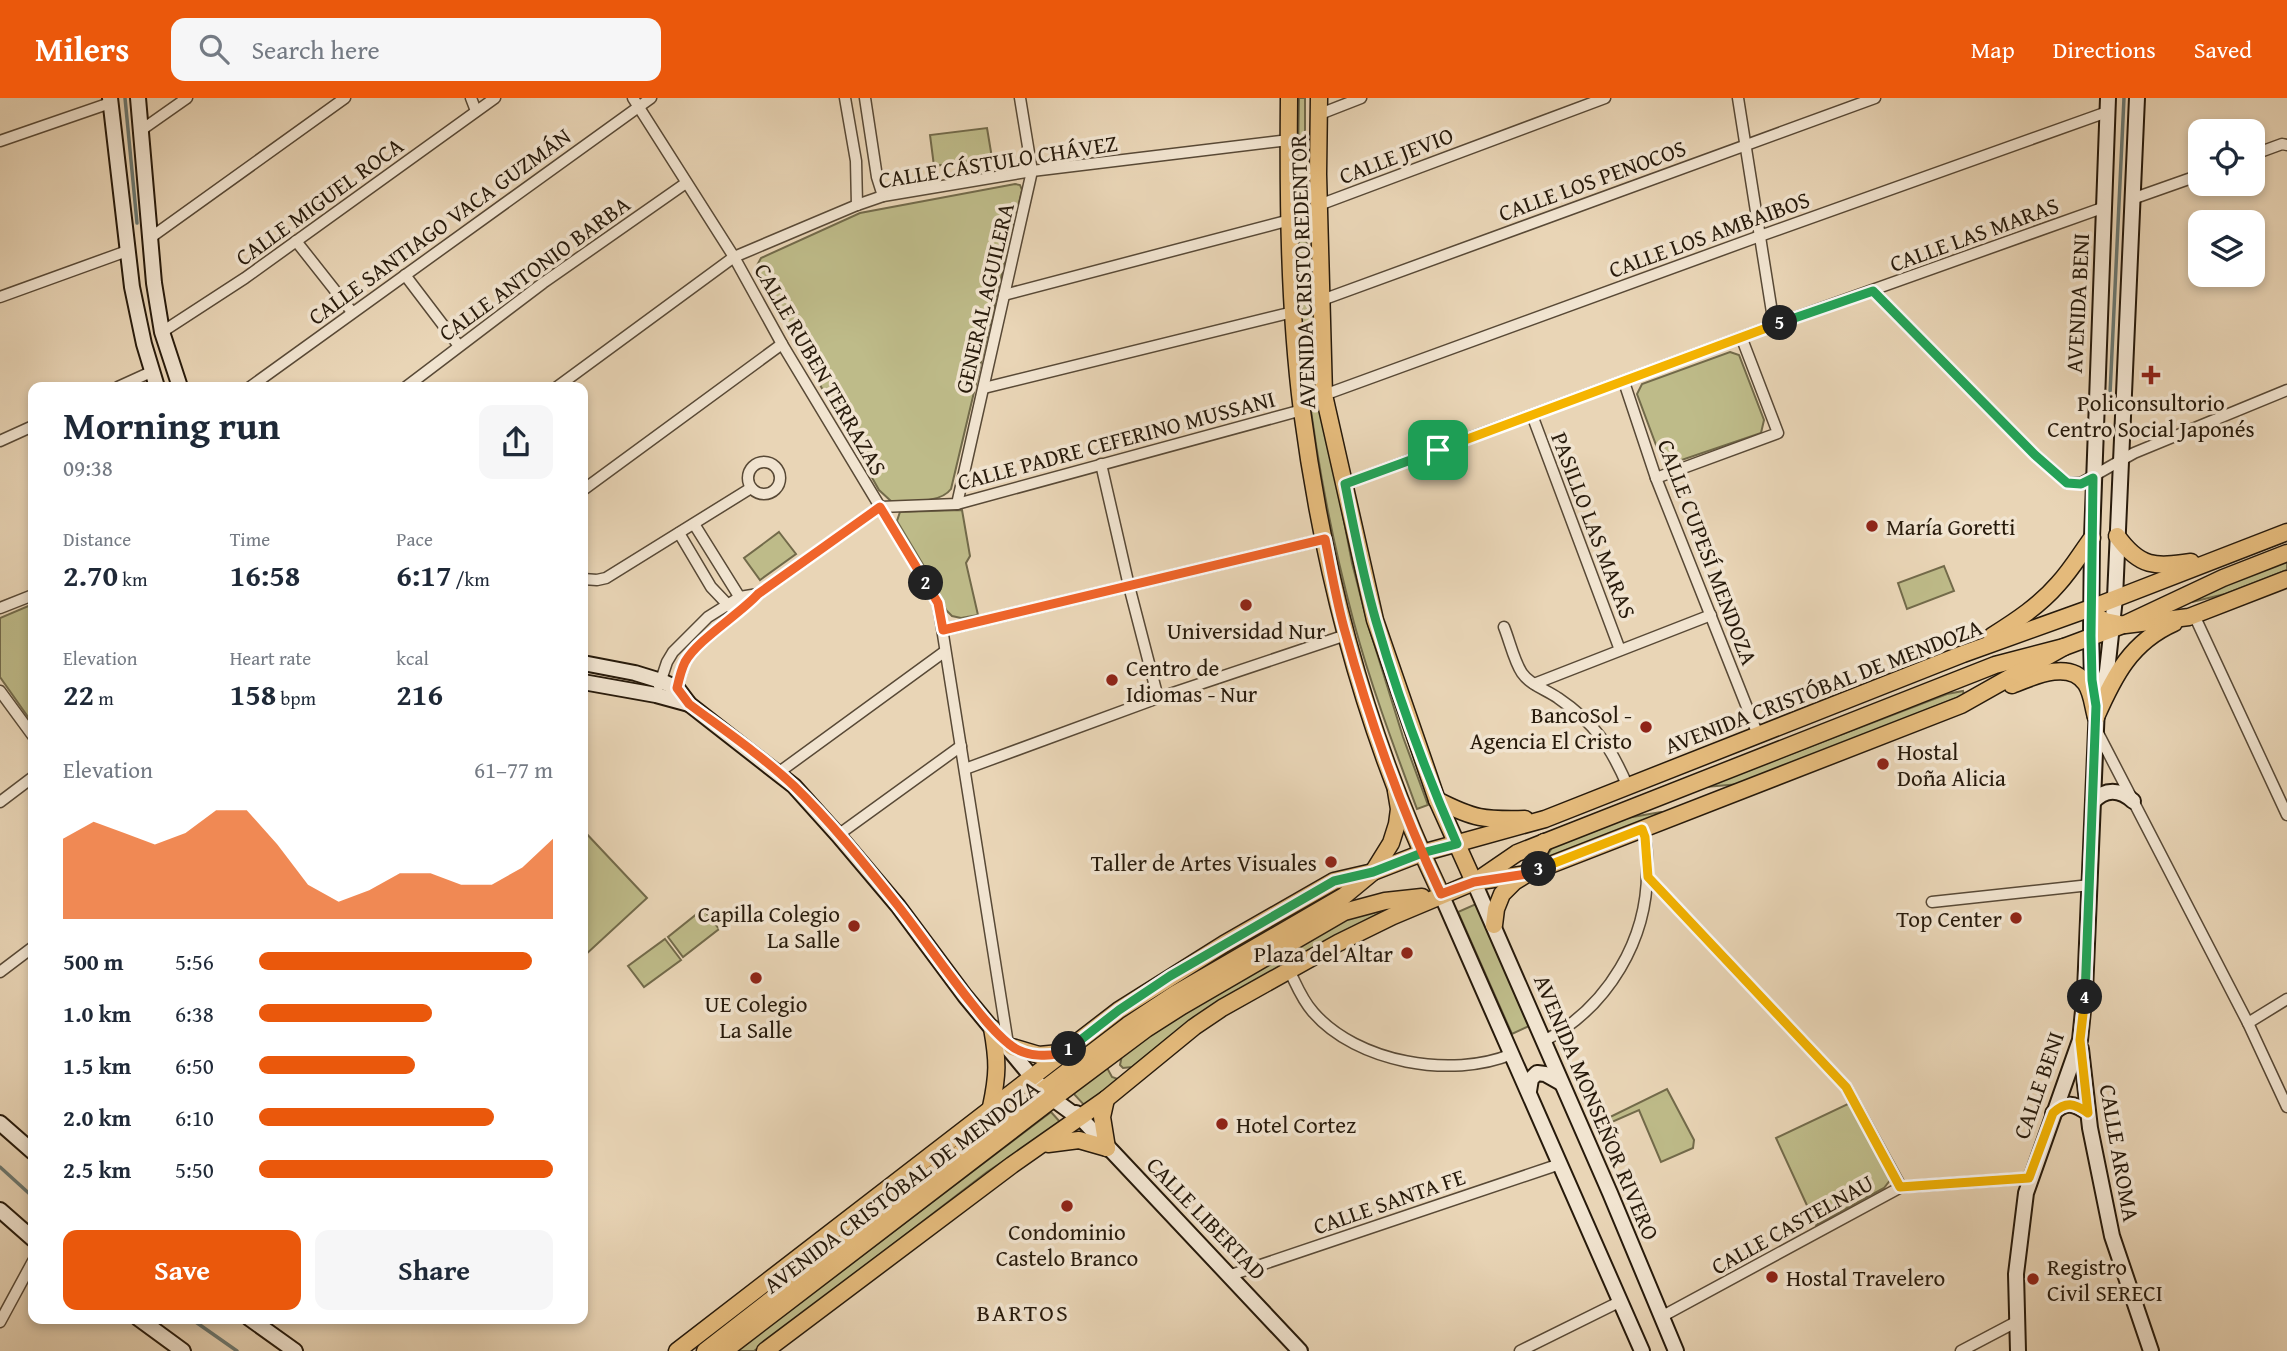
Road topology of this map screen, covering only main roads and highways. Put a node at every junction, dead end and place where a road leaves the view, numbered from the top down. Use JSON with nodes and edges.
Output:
{"nodes":[{"id":1,"x":1289,"y":98,"type":"edge"},
{"id":2,"x":1319,"y":106,"type":"edge"},
{"id":3,"x":2287,"y":532,"type":"edge"},
{"id":4,"x":2117,"y":536,"type":"road end"},
{"id":5,"x":2092,"y":538,"type":"road end"},
{"id":6,"x":2287,"y":553,"type":"edge"},
{"id":7,"x":2215,"y":560,"type":"junction"},
{"id":8,"x":2287,"y":579,"type":"edge"},
{"id":9,"x":2192,"y":616,"type":"junction"},
{"id":10,"x":2104,"y":627,"type":"junction"},
{"id":11,"x":2064,"y":647,"type":"junction"},
{"id":12,"x":1963,"y":654,"type":"junction"},
{"id":13,"x":1961,"y":705,"type":"junction"},
{"id":14,"x":1396,"y":790,"type":"junction"},
{"id":15,"x":1724,"y":797,"type":"junction"},
{"id":16,"x":1437,"y":800,"type":"junction"},
{"id":17,"x":1643,"y":802,"type":"junction"},
{"id":18,"x":1545,"y":819,"type":"junction"},
{"id":19,"x":1544,"y":842,"type":"junction"},
{"id":20,"x":1457,"y":844,"type":"junction"},
{"id":21,"x":1422,"y":853,"type":"junction"},
{"id":22,"x":1373,"y":872,"type":"junction"},
{"id":23,"x":1527,"y":874,"type":"junction"},
{"id":24,"x":1474,"y":882,"type":"junction"},
{"id":25,"x":1441,"y":894,"type":"junction"},
{"id":26,"x":1494,"y":925,"type":"road end"},
{"id":27,"x":992,"y":1028,"type":"road end"},
{"id":28,"x":1010,"y":1045,"type":"road end"},
{"id":29,"x":1066,"y":1051,"type":"junction"},
{"id":30,"x":1107,"y":1058,"type":"junction"},
{"id":31,"x":1128,"y":1081,"type":"junction"},
{"id":32,"x":1053,"y":1091,"type":"junction"},
{"id":33,"x":1106,"y":1099,"type":"junction"},
{"id":34,"x":991,"y":1107,"type":"junction"},
{"id":35,"x":1042,"y":1146,"type":"junction"},
{"id":36,"x":773,"y":1348,"type":"edge"},
{"id":37,"x":677,"y":1351,"type":"edge"},
{"id":38,"x":705,"y":1351,"type":"edge"},
{"id":39,"x":724,"y":1351,"type":"edge"}],
"edges":[{"from":1,"to":14,"type":"main road","name":"AVENIDA CRISTO REDENTOR"},
{"from":2,"to":16,"type":"main road","name":"AVENIDA CRISTO REDENTOR"},
{"from":3,"to":7,"type":"main road","name":"AVENIDA CRISTÓBAL DE MENDOZA"},
{"from":4,"to":7,"type":"main road"},
{"from":5,"to":12,"type":"main road"},
{"from":6,"to":10,"type":"main road","name":"AVENIDA CRISTÓBAL DE MENDOZA"},
{"from":7,"to":10,"type":"main road","name":"AVENIDA CRISTÓBAL DE MENDOZA"},
{"from":8,"to":9,"type":"main road","name":"AVENIDA CRISTÓBAL DE MENDOZA"},
{"from":9,"to":10,"type":"main road","name":"AVENIDA CRISTÓBAL DE MENDOZA"},
{"from":9,"to":13,"type":"main road"},
{"from":10,"to":11,"type":"main road","name":"AVENIDA CRISTÓBAL DE MENDOZA"},
{"from":10,"to":12,"type":"main road","name":"AVENIDA CRISTÓBAL DE MENDOZA"},
{"from":11,"to":13,"type":"main road","name":"AVENIDA CRISTÓBAL DE MENDOZA"},
{"from":11,"to":17,"type":"main road","name":"AVENIDA CRISTÓBAL DE MENDOZA"},
{"from":12,"to":18,"type":"main road","name":"AVENIDA CRISTÓBAL DE MENDOZA"},
{"from":13,"to":15,"type":"main road","name":"AVENIDA CRISTÓBAL DE MENDOZA"},
{"from":14,"to":21,"type":"main road","name":"AVENIDA CRISTO REDENTOR"},
{"from":14,"to":22,"type":"main road"},
{"from":15,"to":17,"type":"main road"},
{"from":15,"to":23,"type":"main road","name":"AVENIDA CRISTÓBAL DE MENDOZA"},
{"from":16,"to":18,"type":"main road"},
{"from":16,"to":20,"type":"main road","name":"AVENIDA CRISTO REDENTOR"},
{"from":17,"to":19,"type":"main road","name":"AVENIDA CRISTÓBAL DE MENDOZA"},
{"from":18,"to":20,"type":"main road","name":"AVENIDA CRISTÓBAL DE MENDOZA"},
{"from":19,"to":23,"type":"main road"},
{"from":19,"to":24,"type":"main road","name":"AVENIDA CRISTÓBAL DE MENDOZA"},
{"from":20,"to":21,"type":"main road","name":"AVENIDA CRISTÓBAL DE MENDOZA"},
{"from":20,"to":24,"type":"main road","name":"AVENIDA CRISTO REDENTOR"},
{"from":21,"to":22,"type":"main road","name":"AVENIDA CRISTÓBAL DE MENDOZA"},
{"from":21,"to":25,"type":"main road","name":"AVENIDA CRISTO REDENTOR"},
{"from":22,"to":29,"type":"main road","name":"AVENIDA CRISTÓBAL DE MENDOZA"},
{"from":22,"to":32,"type":"main road","name":"AVENIDA CRISTÓBAL DE MENDOZA"},
{"from":23,"to":24,"type":"main road","name":"AVENIDA CRISTÓBAL DE MENDOZA"},
{"from":23,"to":26,"type":"main road"},
{"from":24,"to":25,"type":"main road","name":"AVENIDA CRISTÓBAL DE MENDOZA"},
{"from":25,"to":30,"type":"main road","name":"AVENIDA CRISTÓBAL DE MENDOZA"},
{"from":25,"to":31,"type":"main road","name":"AVENIDA CRISTÓBAL DE MENDOZA"},
{"from":27,"to":34,"type":"main road"},
{"from":28,"to":29,"type":"main road"},
{"from":29,"to":34,"type":"main road","name":"AVENIDA CRISTÓBAL DE MENDOZA"},
{"from":30,"to":31,"type":"main road"},
{"from":30,"to":32,"type":"main road","name":"AVENIDA CRISTÓBAL DE MENDOZA"},
{"from":31,"to":33,"type":"main road","name":"AVENIDA CRISTÓBAL DE MENDOZA"},
{"from":32,"to":38,"type":"main road","name":"AVENIDA CRISTÓBAL DE MENDOZA"},
{"from":32,"to":39,"type":"main road","name":"AVENIDA CRISTÓBAL DE MENDOZA"},
{"from":33,"to":35,"type":"main road","name":"AVENIDA CRISTÓBAL DE MENDOZA"},
{"from":33,"to":35,"type":"main road"},
{"from":34,"to":37,"type":"main road","name":"AVENIDA CRISTÓBAL DE MENDOZA"},
{"from":35,"to":36,"type":"main road","name":"AVENIDA CRISTÓBAL DE MENDOZA"}]}
